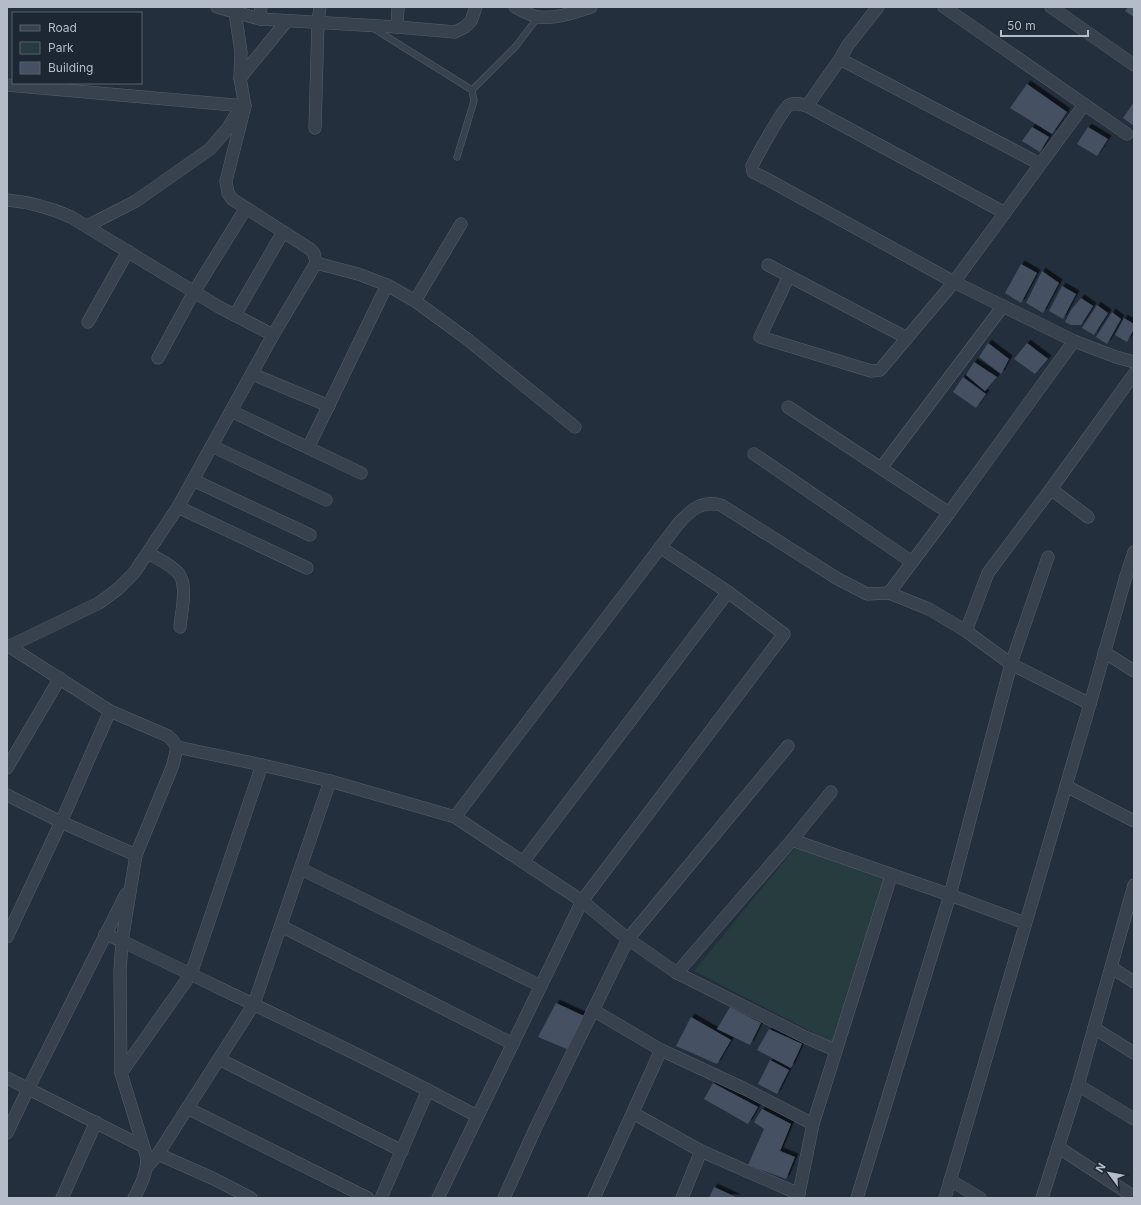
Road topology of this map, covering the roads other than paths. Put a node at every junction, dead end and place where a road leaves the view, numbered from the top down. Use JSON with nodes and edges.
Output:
{"nodes":[{"id":1,"x":217,"y":7,"type":"edge"},
{"id":2,"x":261,"y":7,"type":"edge"},
{"id":3,"x":320,"y":7,"type":"edge"},
{"id":4,"x":398,"y":7,"type":"edge"},
{"id":5,"x":476,"y":7,"type":"edge"},
{"id":6,"x":516,"y":7,"type":"edge"},
{"id":7,"x":591,"y":7,"type":"edge"},
{"id":8,"x":878,"y":7,"type":"edge"},
{"id":9,"x":944,"y":7,"type":"edge"},
{"id":10,"x":1051,"y":7,"type":"edge"},
{"id":11,"x":235,"y":12,"type":"junction"},
{"id":12,"x":538,"y":17,"type":"junction"},
{"id":13,"x":260,"y":20,"type":"junction"},
{"id":14,"x":286,"y":22,"type":"junction"},
{"id":15,"x":318,"y":24,"type":"junction"},
{"id":16,"x":370,"y":26,"type":"junction"},
{"id":17,"x":397,"y":28,"type":"junction"},
{"id":18,"x":840,"y":59,"type":"junction"},
{"id":19,"x":1134,"y":65,"type":"edge"},
{"id":20,"x":240,"y":78,"type":"junction"},
{"id":21,"x":7,"y":85,"type":"edge"},
{"id":22,"x":472,"y":90,"type":"junction"},
{"id":23,"x":1084,"y":105,"type":"junction"},
{"id":24,"x":243,"y":106,"type":"junction"},
{"id":25,"x":807,"y":106,"type":"junction"},
{"id":26,"x":315,"y":128,"type":"dead end"},
{"id":27,"x":1127,"y":134,"type":"dead end"},
{"id":28,"x":457,"y":157,"type":"dead end"},
{"id":29,"x":1040,"y":164,"type":"junction"},
{"id":30,"x":7,"y":200,"type":"edge"},
{"id":31,"x":246,"y":208,"type":"junction"},
{"id":32,"x":1005,"y":213,"type":"junction"},
{"id":33,"x":461,"y":224,"type":"dead end"},
{"id":34,"x":87,"y":226,"type":"junction"},
{"id":35,"x":283,"y":232,"type":"junction"},
{"id":36,"x":128,"y":251,"type":"junction"},
{"id":37,"x":316,"y":263,"type":"junction"},
{"id":38,"x":768,"y":265,"type":"dead end"},
{"id":39,"x":789,"y":276,"type":"junction"},
{"id":40,"x":954,"y":282,"type":"junction"},
{"id":41,"x":387,"y":286,"type":"junction"},
{"id":42,"x":194,"y":292,"type":"junction"},
{"id":43,"x":415,"y":301,"type":"junction"},
{"id":44,"x":1003,"y":306,"type":"junction"},
{"id":45,"x":235,"y":315,"type":"junction"},
{"id":46,"x":88,"y":322,"type":"dead end"},
{"id":47,"x":273,"y":335,"type":"junction"},
{"id":48,"x":907,"y":338,"type":"junction"},
{"id":49,"x":1074,"y":341,"type":"junction"},
{"id":50,"x":158,"y":358,"type":"dead end"},
{"id":51,"x":1134,"y":362,"type":"edge"},
{"id":52,"x":252,"y":374,"type":"junction"},
{"id":53,"x":1134,"y":374,"type":"edge"},
{"id":54,"x":329,"y":406,"type":"junction"},
{"id":55,"x":788,"y":407,"type":"dead end"},
{"id":56,"x":231,"y":411,"type":"junction"},
{"id":57,"x":575,"y":427,"type":"dead end"},
{"id":58,"x":212,"y":446,"type":"junction"},
{"id":59,"x":308,"y":448,"type":"junction"},
{"id":60,"x":754,"y":454,"type":"dead end"},
{"id":61,"x":881,"y":468,"type":"junction"},
{"id":62,"x":361,"y":474,"type":"dead end"},
{"id":63,"x":193,"y":480,"type":"junction"},
{"id":64,"x":1051,"y":489,"type":"junction"},
{"id":65,"x":326,"y":500,"type":"dead end"},
{"id":66,"x":178,"y":507,"type":"junction"},
{"id":67,"x":949,"y":513,"type":"junction"},
{"id":68,"x":1088,"y":517,"type":"dead end"},
{"id":69,"x":310,"y":535,"type":"dead end"},
{"id":70,"x":660,"y":547,"type":"junction"},
{"id":71,"x":148,"y":552,"type":"junction"},
{"id":72,"x":1134,"y":552,"type":"edge"},
{"id":73,"x":1048,"y":557,"type":"dead end"},
{"id":74,"x":912,"y":562,"type":"junction"},
{"id":75,"x":307,"y":568,"type":"dead end"},
{"id":76,"x":1130,"y":579,"type":"edge"},
{"id":77,"x":728,"y":592,"type":"junction"},
{"id":78,"x":889,"y":593,"type":"junction"},
{"id":79,"x":180,"y":628,"type":"dead end"},
{"id":80,"x":966,"y":631,"type":"junction"},
{"id":81,"x":8,"y":645,"type":"edge"},
{"id":82,"x":1104,"y":652,"type":"junction"},
{"id":83,"x":1011,"y":664,"type":"junction"},
{"id":84,"x":1134,"y":671,"type":"edge"},
{"id":85,"x":60,"y":678,"type":"junction"},
{"id":86,"x":1090,"y":704,"type":"junction"},
{"id":87,"x":110,"y":711,"type":"junction"},
{"id":88,"x":788,"y":746,"type":"dead end"},
{"id":89,"x":177,"y":747,"type":"junction"},
{"id":90,"x":262,"y":765,"type":"junction"},
{"id":91,"x":7,"y":768,"type":"edge"},
{"id":92,"x":330,"y":781,"type":"junction"},
{"id":93,"x":1066,"y":786,"type":"junction"},
{"id":94,"x":831,"y":792,"type":"dead end"},
{"id":95,"x":7,"y":795,"type":"edge"},
{"id":96,"x":455,"y":817,"type":"junction"},
{"id":97,"x":1134,"y":821,"type":"edge"},
{"id":98,"x":61,"y":822,"type":"junction"},
{"id":99,"x":792,"y":840,"type":"junction"},
{"id":100,"x":136,"y":855,"type":"junction"},
{"id":101,"x":523,"y":862,"type":"junction"},
{"id":102,"x":301,"y":869,"type":"junction"},
{"id":103,"x":891,"y":876,"type":"junction"},
{"id":104,"x":131,"y":883,"type":"junction"},
{"id":105,"x":1134,"y":885,"type":"edge"},
{"id":106,"x":950,"y":895,"type":"junction"},
{"id":107,"x":582,"y":901,"type":"junction"},
{"id":108,"x":1130,"y":914,"type":"edge"},
{"id":109,"x":1025,"y":923,"type":"junction"},
{"id":110,"x":281,"y":926,"type":"junction"},
{"id":111,"x":105,"y":934,"type":"junction"},
{"id":112,"x":7,"y":937,"type":"edge"},
{"id":113,"x":628,"y":939,"type":"junction"},
{"id":114,"x":122,"y":941,"type":"junction"},
{"id":115,"x":1112,"y":968,"type":"junction"},
{"id":116,"x":677,"y":973,"type":"junction"},
{"id":117,"x":191,"y":974,"type":"junction"},
{"id":118,"x":1134,"y":982,"type":"edge"},
{"id":119,"x":541,"y":986,"type":"junction"},
{"id":120,"x":254,"y":1004,"type":"junction"},
{"id":121,"x":592,"y":1010,"type":"junction"},
{"id":122,"x":1094,"y":1028,"type":"junction"},
{"id":123,"x":513,"y":1044,"type":"junction"},
{"id":124,"x":661,"y":1050,"type":"junction"},
{"id":125,"x":835,"y":1050,"type":"junction"},
{"id":126,"x":1134,"y":1053,"type":"edge"},
{"id":127,"x":219,"y":1059,"type":"junction"},
{"id":128,"x":121,"y":1073,"type":"junction"},
{"id":129,"x":7,"y":1078,"type":"edge"},
{"id":130,"x":1078,"y":1085,"type":"junction"},
{"id":131,"x":28,"y":1088,"type":"junction"},
{"id":132,"x":428,"y":1090,"type":"junction"},
{"id":133,"x":188,"y":1108,"type":"junction"},
{"id":134,"x":633,"y":1113,"type":"junction"},
{"id":135,"x":477,"y":1116,"type":"junction"},
{"id":136,"x":1134,"y":1119,"type":"edge"},
{"id":137,"x":96,"y":1122,"type":"junction"},
{"id":138,"x":813,"y":1124,"type":"junction"},
{"id":139,"x":7,"y":1133,"type":"edge"},
{"id":140,"x":142,"y":1146,"type":"junction"},
{"id":141,"x":1058,"y":1147,"type":"junction"},
{"id":142,"x":402,"y":1151,"type":"junction"},
{"id":143,"x":701,"y":1151,"type":"junction"},
{"id":144,"x":158,"y":1154,"type":"junction"},
{"id":145,"x":147,"y":1167,"type":"junction"},
{"id":146,"x":950,"y":1180,"type":"junction"},
{"id":147,"x":798,"y":1196,"type":"edge"},
{"id":148,"x":1134,"y":1197,"type":"edge"},
{"id":149,"x":62,"y":1198,"type":"edge"},
{"id":150,"x":134,"y":1198,"type":"edge"},
{"id":151,"x":251,"y":1198,"type":"edge"},
{"id":152,"x":368,"y":1198,"type":"edge"},
{"id":153,"x":381,"y":1198,"type":"edge"},
{"id":154,"x":438,"y":1198,"type":"edge"},
{"id":155,"x":504,"y":1198,"type":"edge"},
{"id":156,"x":594,"y":1198,"type":"edge"},
{"id":157,"x":682,"y":1198,"type":"edge"},
{"id":158,"x":857,"y":1198,"type":"edge"},
{"id":159,"x":945,"y":1198,"type":"edge"},
{"id":160,"x":980,"y":1198,"type":"edge"},
{"id":161,"x":1042,"y":1198,"type":"edge"}],
"edges":[{"from":1,"to":11,"type":"street"},
{"from":2,"to":13,"type":"street"},
{"from":3,"to":15,"type":"street"},
{"from":4,"to":17,"type":"street"},
{"from":5,"to":17,"type":"street"},
{"from":6,"to":12,"type":"street"},
{"from":7,"to":12,"type":"street"},
{"from":8,"to":18,"type":"street"},
{"from":9,"to":23,"type":"street"},
{"from":10,"to":19,"type":"street"},
{"from":11,"to":13,"type":"street"},
{"from":11,"to":20,"type":"street"},
{"from":12,"to":22,"type":"lane"},
{"from":13,"to":14,"type":"street"},
{"from":14,"to":15,"type":"street"},
{"from":14,"to":20,"type":"street"},
{"from":15,"to":16,"type":"street"},
{"from":15,"to":26,"type":"street"},
{"from":16,"to":17,"type":"street"},
{"from":16,"to":22,"type":"lane"},
{"from":18,"to":25,"type":"street"},
{"from":18,"to":29,"type":"street"},
{"from":20,"to":24,"type":"street"},
{"from":21,"to":24,"type":"street"},
{"from":22,"to":28,"type":"lane"},
{"from":23,"to":27,"type":"street"},
{"from":23,"to":29,"type":"street"},
{"from":24,"to":31,"type":"street"},
{"from":24,"to":34,"type":"street"},
{"from":25,"to":32,"type":"street"},
{"from":25,"to":40,"type":"street"},
{"from":29,"to":32,"type":"street"},
{"from":30,"to":34,"type":"street"},
{"from":31,"to":35,"type":"street"},
{"from":31,"to":42,"type":"street"},
{"from":32,"to":40,"type":"street"},
{"from":33,"to":43,"type":"street"},
{"from":34,"to":36,"type":"street"},
{"from":35,"to":37,"type":"street"},
{"from":35,"to":45,"type":"street"},
{"from":36,"to":42,"type":"street"},
{"from":36,"to":46,"type":"street"},
{"from":37,"to":41,"type":"street"},
{"from":37,"to":47,"type":"street"},
{"from":38,"to":39,"type":"street"},
{"from":39,"to":48,"type":"street"},
{"from":39,"to":48,"type":"street"},
{"from":40,"to":44,"type":"street"},
{"from":40,"to":48,"type":"street"},
{"from":41,"to":43,"type":"street"},
{"from":41,"to":54,"type":"street"},
{"from":42,"to":45,"type":"street"},
{"from":42,"to":50,"type":"street"},
{"from":43,"to":57,"type":"street"},
{"from":44,"to":49,"type":"street"},
{"from":44,"to":61,"type":"street"},
{"from":45,"to":47,"type":"street"},
{"from":47,"to":52,"type":"street"},
{"from":49,"to":51,"type":"street"},
{"from":49,"to":67,"type":"street"},
{"from":52,"to":54,"type":"street"},
{"from":52,"to":56,"type":"street"},
{"from":53,"to":64,"type":"street"},
{"from":54,"to":59,"type":"street"},
{"from":55,"to":61,"type":"street"},
{"from":56,"to":58,"type":"street"},
{"from":56,"to":59,"type":"street"},
{"from":58,"to":63,"type":"street"},
{"from":58,"to":65,"type":"street"},
{"from":59,"to":62,"type":"street"},
{"from":60,"to":74,"type":"street"},
{"from":61,"to":67,"type":"street"},
{"from":63,"to":66,"type":"street"},
{"from":63,"to":69,"type":"street"},
{"from":64,"to":68,"type":"street"},
{"from":64,"to":80,"type":"street"},
{"from":66,"to":71,"type":"street"},
{"from":66,"to":75,"type":"street"},
{"from":67,"to":74,"type":"street"},
{"from":70,"to":77,"type":"street"},
{"from":70,"to":78,"type":"street"},
{"from":70,"to":96,"type":"street"},
{"from":71,"to":79,"type":"street"},
{"from":71,"to":81,"type":"street"},
{"from":72,"to":76,"type":"street"},
{"from":73,"to":83,"type":"street"},
{"from":74,"to":78,"type":"street"},
{"from":76,"to":82,"type":"street"},
{"from":77,"to":101,"type":"street"},
{"from":77,"to":107,"type":"street"},
{"from":78,"to":80,"type":"street"},
{"from":80,"to":83,"type":"street"},
{"from":81,"to":85,"type":"street"},
{"from":82,"to":84,"type":"street"},
{"from":82,"to":86,"type":"street"},
{"from":83,"to":86,"type":"street"},
{"from":83,"to":106,"type":"street"},
{"from":85,"to":87,"type":"street"},
{"from":85,"to":91,"type":"street"},
{"from":86,"to":93,"type":"street"},
{"from":87,"to":89,"type":"street"},
{"from":87,"to":98,"type":"street"},
{"from":88,"to":113,"type":"street"},
{"from":89,"to":90,"type":"street"},
{"from":89,"to":100,"type":"street"},
{"from":90,"to":92,"type":"street"},
{"from":90,"to":117,"type":"street"},
{"from":92,"to":96,"type":"street"},
{"from":92,"to":102,"type":"street"},
{"from":93,"to":97,"type":"street"},
{"from":93,"to":109,"type":"street"},
{"from":94,"to":99,"type":"street"},
{"from":95,"to":98,"type":"street"},
{"from":96,"to":101,"type":"street"},
{"from":98,"to":100,"type":"street"},
{"from":98,"to":112,"type":"street"},
{"from":99,"to":103,"type":"street"},
{"from":99,"to":116,"type":"street"},
{"from":100,"to":104,"type":"street"},
{"from":101,"to":107,"type":"street"},
{"from":102,"to":110,"type":"street"},
{"from":102,"to":119,"type":"street"},
{"from":103,"to":106,"type":"street"},
{"from":103,"to":125,"type":"street"},
{"from":104,"to":111,"type":"street"},
{"from":104,"to":114,"type":"street"},
{"from":105,"to":108,"type":"street"},
{"from":106,"to":109,"type":"street"},
{"from":106,"to":158,"type":"street"},
{"from":107,"to":113,"type":"street"},
{"from":107,"to":119,"type":"street"},
{"from":108,"to":115,"type":"street"},
{"from":109,"to":146,"type":"street"},
{"from":110,"to":120,"type":"street"},
{"from":110,"to":123,"type":"street"},
{"from":111,"to":114,"type":"street"},
{"from":111,"to":131,"type":"street"},
{"from":113,"to":116,"type":"street"},
{"from":113,"to":121,"type":"street"},
{"from":114,"to":117,"type":"street"},
{"from":114,"to":128,"type":"street"},
{"from":115,"to":118,"type":"street"},
{"from":115,"to":122,"type":"street"},
{"from":116,"to":125,"type":"street"},
{"from":117,"to":120,"type":"street"},
{"from":117,"to":128,"type":"street"},
{"from":119,"to":123,"type":"street"},
{"from":120,"to":127,"type":"street"},
{"from":120,"to":132,"type":"street"},
{"from":121,"to":124,"type":"street"},
{"from":121,"to":155,"type":"street"},
{"from":122,"to":126,"type":"street"},
{"from":122,"to":130,"type":"street"},
{"from":123,"to":135,"type":"street"},
{"from":124,"to":134,"type":"street"},
{"from":124,"to":138,"type":"street"},
{"from":125,"to":138,"type":"street"},
{"from":127,"to":133,"type":"street"},
{"from":127,"to":142,"type":"street"},
{"from":128,"to":140,"type":"street"},
{"from":129,"to":131,"type":"street"},
{"from":130,"to":136,"type":"street"},
{"from":130,"to":141,"type":"street"},
{"from":131,"to":137,"type":"street"},
{"from":131,"to":139,"type":"street"},
{"from":132,"to":135,"type":"street"},
{"from":132,"to":142,"type":"street"},
{"from":133,"to":144,"type":"street"},
{"from":133,"to":152,"type":"street"},
{"from":134,"to":143,"type":"street"},
{"from":134,"to":156,"type":"street"},
{"from":135,"to":154,"type":"street"},
{"from":137,"to":140,"type":"street"},
{"from":137,"to":149,"type":"street"},
{"from":138,"to":147,"type":"street"},
{"from":140,"to":145,"type":"street"},
{"from":141,"to":148,"type":"street"},
{"from":141,"to":161,"type":"street"},
{"from":142,"to":153,"type":"street"},
{"from":143,"to":147,"type":"street"},
{"from":143,"to":157,"type":"street"},
{"from":144,"to":145,"type":"street"},
{"from":144,"to":151,"type":"street"},
{"from":145,"to":150,"type":"street"},
{"from":146,"to":159,"type":"street"},
{"from":146,"to":160,"type":"street"}]}
